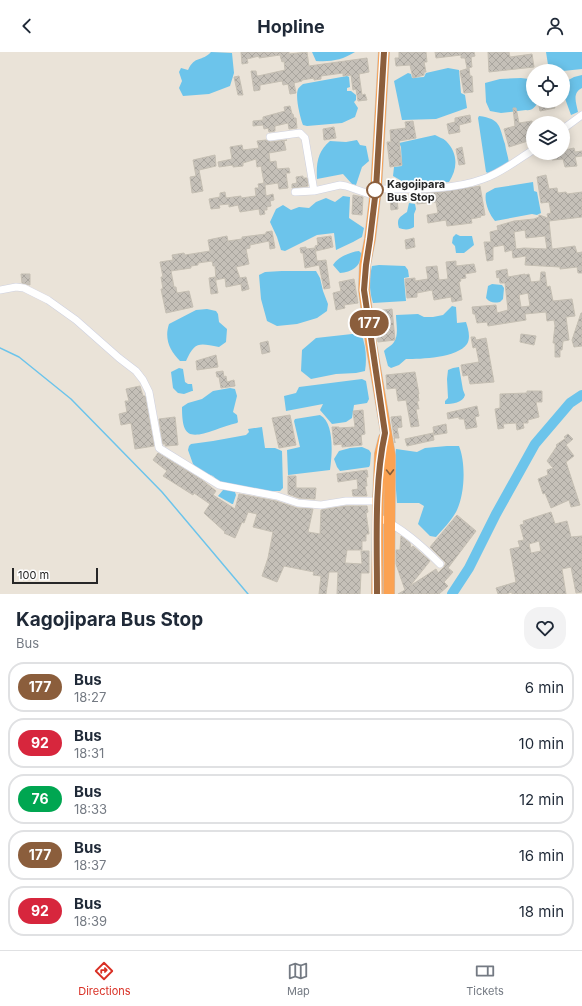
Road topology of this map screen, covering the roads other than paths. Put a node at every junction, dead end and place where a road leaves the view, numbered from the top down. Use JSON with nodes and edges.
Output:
{"nodes":[{"id":1,"x":384,"y":52,"type":"edge"},
{"id":2,"x":582,"y":115,"type":"edge"},
{"id":3,"x":570,"y":124,"type":"edge"},
{"id":4,"x":270,"y":137,"type":"dead end"},
{"id":5,"x":526,"y":154,"type":"edge"},
{"id":6,"x":314,"y":191,"type":"junction"},
{"id":7,"x":295,"y":192,"type":"dead end"},
{"id":8,"x":375,"y":192,"type":"junction"},
{"id":9,"x":0,"y":290,"type":"edge"},
{"id":10,"x":385,"y":433,"type":"junction"},
{"id":11,"x":378,"y":501,"type":"junction"},
{"id":12,"x":378,"y":517,"type":"junction"},
{"id":13,"x":390,"y":522,"type":"junction"},
{"id":14,"x":440,"y":564,"type":"dead end"},
{"id":15,"x":377,"y":594,"type":"edge"},
{"id":16,"x":389,"y":594,"type":"edge"}],
"edges":[{"from":1,"to":8,"type":"highway"},
{"from":2,"to":3,"type":"street"},
{"from":4,"to":6,"type":"street"},
{"from":5,"to":8,"type":"street"},
{"from":6,"to":7,"type":"street"},
{"from":6,"to":8,"type":"street"},
{"from":8,"to":10,"type":"highway"},
{"from":9,"to":11,"type":"street"},
{"from":10,"to":11,"type":"highway"},
{"from":10,"to":13,"type":"highway","one_way":true},
{"from":11,"to":12,"type":"highway"},
{"from":12,"to":13,"type":"street"},
{"from":12,"to":15,"type":"highway"},
{"from":13,"to":14,"type":"street"},
{"from":13,"to":16,"type":"highway"}]}
